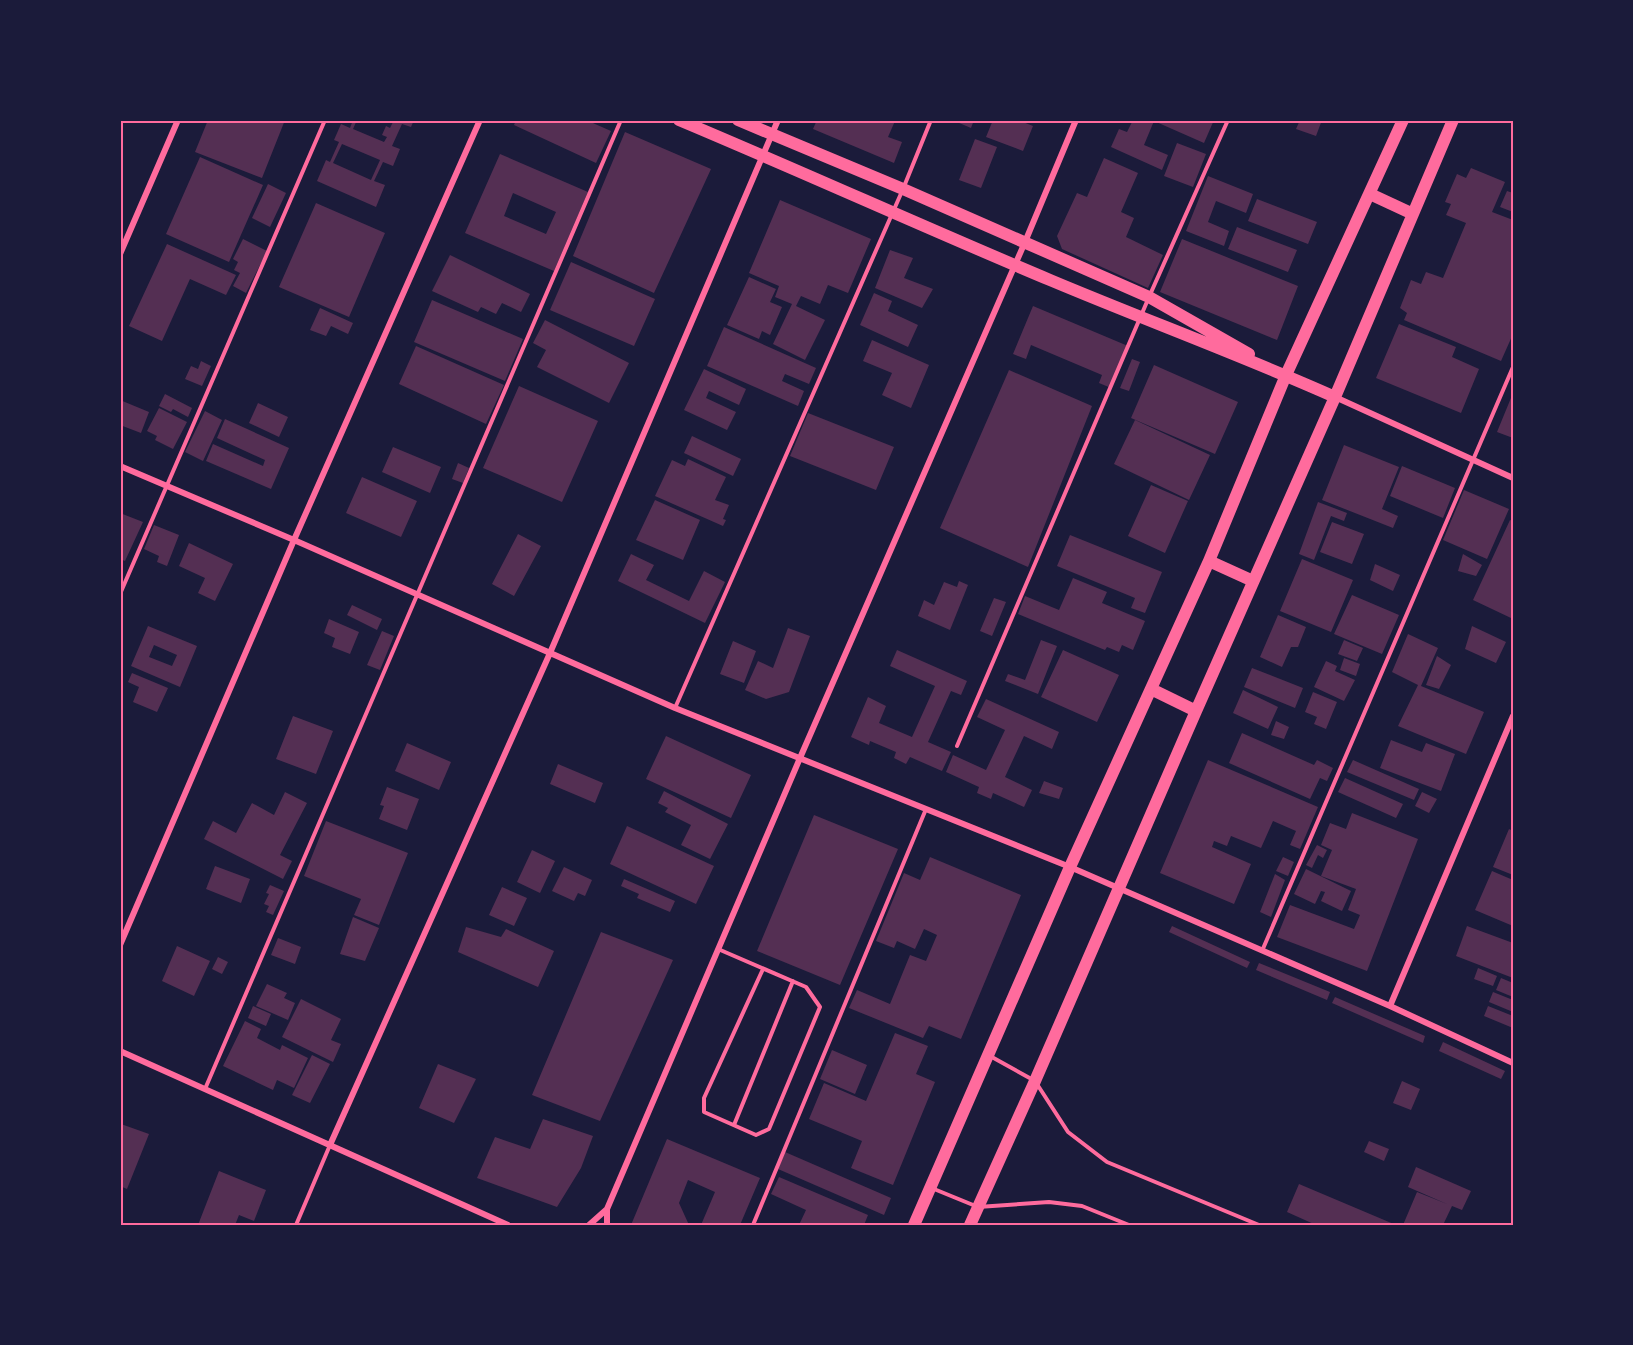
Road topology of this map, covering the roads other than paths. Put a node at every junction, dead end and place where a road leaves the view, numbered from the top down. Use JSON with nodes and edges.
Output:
{"nodes":[{"id":1,"x":178,"y":120,"type":"edge"},
{"id":2,"x":326,"y":120,"type":"edge"},
{"id":3,"x":480,"y":120,"type":"edge"},
{"id":4,"x":621,"y":120,"type":"edge"},
{"id":5,"x":679,"y":120,"type":"edge"},
{"id":6,"x":738,"y":120,"type":"edge"},
{"id":7,"x":778,"y":120,"type":"edge"},
{"id":8,"x":931,"y":120,"type":"edge"},
{"id":9,"x":1076,"y":120,"type":"edge"},
{"id":10,"x":1228,"y":120,"type":"edge"},
{"id":11,"x":1403,"y":120,"type":"edge"},
{"id":12,"x":1453,"y":120,"type":"edge"},
{"id":13,"x":772,"y":135,"type":"junction"},
{"id":14,"x":763,"y":155,"type":"junction"},
{"id":15,"x":903,"y":189,"type":"junction"},
{"id":16,"x":1370,"y":194,"type":"junction"},
{"id":17,"x":1413,"y":214,"type":"junction"},
{"id":18,"x":1025,"y":242,"type":"junction"},
{"id":19,"x":120,"y":254,"type":"edge"},
{"id":20,"x":1015,"y":266,"type":"junction"},
{"id":21,"x":1149,"y":297,"type":"junction"},
{"id":22,"x":1140,"y":318,"type":"junction"},
{"id":23,"x":1513,"y":367,"type":"edge"},
{"id":24,"x":1286,"y":375,"type":"junction"},
{"id":25,"x":1335,"y":397,"type":"junction"},
{"id":26,"x":1473,"y":459,"type":"junction"},
{"id":27,"x":120,"y":466,"type":"edge"},
{"id":28,"x":1513,"y":478,"type":"edge"},
{"id":29,"x":167,"y":486,"type":"junction"},
{"id":30,"x":294,"y":540,"type":"junction"},
{"id":31,"x":1209,"y":561,"type":"junction"},
{"id":32,"x":1254,"y":581,"type":"junction"},
{"id":33,"x":120,"y":594,"type":"edge"},
{"id":34,"x":418,"y":595,"type":"junction"},
{"id":35,"x":550,"y":653,"type":"junction"},
{"id":36,"x":1151,"y":689,"type":"junction"},
{"id":37,"x":675,"y":708,"type":"junction"},
{"id":38,"x":1196,"y":711,"type":"junction"},
{"id":39,"x":1513,"y":716,"type":"edge"},
{"id":40,"x":957,"y":746,"type":"dead end"},
{"id":41,"x":800,"y":758,"type":"junction"},
{"id":42,"x":926,"y":809,"type":"junction"},
{"id":43,"x":1070,"y":867,"type":"junction"},
{"id":44,"x":1120,"y":890,"type":"junction"},
{"id":45,"x":120,"y":945,"type":"edge"},
{"id":46,"x":718,"y":950,"type":"junction"},
{"id":47,"x":1262,"y":951,"type":"junction"},
{"id":48,"x":763,"y":969,"type":"junction"},
{"id":49,"x":793,"y":981,"type":"junction"},
{"id":50,"x":1390,"y":1006,"type":"junction"},
{"id":51,"x":120,"y":1051,"type":"edge"},
{"id":52,"x":988,"y":1054,"type":"junction"},
{"id":53,"x":1513,"y":1063,"type":"edge"},
{"id":54,"x":1035,"y":1081,"type":"junction"},
{"id":55,"x":205,"y":1089,"type":"junction"},
{"id":56,"x":734,"y":1125,"type":"junction"},
{"id":57,"x":330,"y":1145,"type":"junction"},
{"id":58,"x":930,"y":1188,"type":"junction"},
{"id":59,"x":978,"y":1207,"type":"junction"},
{"id":60,"x":607,"y":1209,"type":"junction"},
{"id":61,"x":296,"y":1225,"type":"edge"},
{"id":62,"x":508,"y":1225,"type":"edge"},
{"id":63,"x":589,"y":1225,"type":"edge"},
{"id":64,"x":607,"y":1225,"type":"edge"},
{"id":65,"x":753,"y":1225,"type":"edge"},
{"id":66,"x":914,"y":1225,"type":"edge"},
{"id":67,"x":970,"y":1225,"type":"edge"},
{"id":68,"x":1129,"y":1225,"type":"edge"},
{"id":69,"x":1259,"y":1225,"type":"edge"}],
"edges":[{"from":1,"to":19,"type":"street"},
{"from":2,"to":29,"type":"lane"},
{"from":3,"to":30,"type":"street"},
{"from":4,"to":34,"type":"lane"},
{"from":5,"to":14,"type":"highway"},
{"from":6,"to":13,"type":"highway"},
{"from":7,"to":13,"type":"street"},
{"from":8,"to":15,"type":"lane"},
{"from":9,"to":18,"type":"street"},
{"from":10,"to":21,"type":"lane"},
{"from":11,"to":16,"type":"highway"},
{"from":12,"to":17,"type":"highway"},
{"from":13,"to":14,"type":"street"},
{"from":13,"to":15,"type":"highway"},
{"from":14,"to":20,"type":"highway"},
{"from":14,"to":35,"type":"street"},
{"from":15,"to":18,"type":"highway"},
{"from":15,"to":37,"type":"lane"},
{"from":16,"to":17,"type":"highway"},
{"from":16,"to":24,"type":"highway"},
{"from":17,"to":25,"type":"highway"},
{"from":18,"to":20,"type":"street"},
{"from":18,"to":21,"type":"highway"},
{"from":20,"to":22,"type":"highway"},
{"from":20,"to":41,"type":"street"},
{"from":21,"to":22,"type":"lane"},
{"from":21,"to":24,"type":"highway"},
{"from":22,"to":24,"type":"highway"},
{"from":22,"to":40,"type":"lane"},
{"from":23,"to":26,"type":"lane"},
{"from":24,"to":25,"type":"highway"},
{"from":24,"to":31,"type":"highway"},
{"from":25,"to":26,"type":"street"},
{"from":25,"to":32,"type":"highway"},
{"from":26,"to":28,"type":"street"},
{"from":26,"to":47,"type":"lane"},
{"from":27,"to":29,"type":"street"},
{"from":29,"to":30,"type":"street"},
{"from":29,"to":33,"type":"lane"},
{"from":30,"to":34,"type":"street"},
{"from":30,"to":45,"type":"street"},
{"from":31,"to":32,"type":"highway"},
{"from":31,"to":36,"type":"highway"},
{"from":32,"to":38,"type":"highway"},
{"from":34,"to":35,"type":"street"},
{"from":34,"to":55,"type":"lane"},
{"from":35,"to":37,"type":"street"},
{"from":35,"to":57,"type":"street"},
{"from":36,"to":38,"type":"highway"},
{"from":36,"to":43,"type":"highway"},
{"from":37,"to":41,"type":"street"},
{"from":38,"to":44,"type":"highway"},
{"from":39,"to":50,"type":"street"},
{"from":41,"to":42,"type":"street"},
{"from":41,"to":46,"type":"street"},
{"from":42,"to":43,"type":"street"},
{"from":42,"to":65,"type":"lane"},
{"from":43,"to":44,"type":"street"},
{"from":43,"to":52,"type":"highway"},
{"from":44,"to":47,"type":"street"},
{"from":44,"to":54,"type":"highway"},
{"from":46,"to":48,"type":"lane"},
{"from":46,"to":60,"type":"street"},
{"from":47,"to":50,"type":"street"},
{"from":48,"to":49,"type":"lane"},
{"from":48,"to":56,"type":"lane"},
{"from":49,"to":56,"type":"lane"},
{"from":49,"to":56,"type":"lane"},
{"from":50,"to":53,"type":"street"},
{"from":51,"to":55,"type":"street"},
{"from":52,"to":54,"type":"lane"},
{"from":52,"to":58,"type":"highway"},
{"from":54,"to":59,"type":"highway"},
{"from":54,"to":69,"type":"lane"},
{"from":55,"to":57,"type":"street"},
{"from":57,"to":61,"type":"lane"},
{"from":57,"to":62,"type":"street"},
{"from":58,"to":59,"type":"lane"},
{"from":58,"to":66,"type":"highway"},
{"from":59,"to":67,"type":"highway"},
{"from":59,"to":68,"type":"lane"},
{"from":60,"to":63,"type":"street"},
{"from":60,"to":64,"type":"street"}]}
